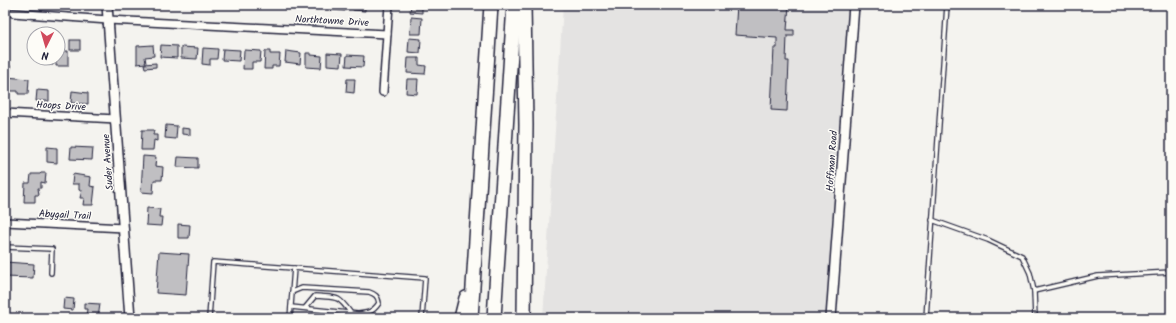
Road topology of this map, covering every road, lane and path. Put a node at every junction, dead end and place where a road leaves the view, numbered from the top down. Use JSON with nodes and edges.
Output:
{"nodes":[{"id":1,"x":107,"y":5,"type":"edge"},
{"id":2,"x":389,"y":5,"type":"edge"},
{"id":3,"x":491,"y":5,"type":"edge"},
{"id":4,"x":514,"y":5,"type":"edge"},
{"id":5,"x":524,"y":5,"type":"edge"},
{"id":6,"x":854,"y":5,"type":"edge"},
{"id":7,"x":947,"y":5,"type":"edge"},
{"id":8,"x":13,"y":13,"type":"dead end"},
{"id":9,"x":108,"y":20,"type":"junction"},
{"id":10,"x":387,"y":34,"type":"junction"},
{"id":11,"x":383,"y":92,"type":"dead end"},
{"id":12,"x":5,"y":113,"type":"edge"},
{"id":13,"x":116,"y":119,"type":"junction"},
{"id":14,"x":932,"y":220,"type":"junction"},
{"id":15,"x":5,"y":222,"type":"edge"},
{"id":16,"x":124,"y":228,"type":"junction"},
{"id":17,"x":5,"y":247,"type":"edge"},
{"id":18,"x":474,"y":267,"type":"junction"},
{"id":19,"x":294,"y":268,"type":"junction"},
{"id":20,"x":1171,"y":272,"type":"edge"},
{"id":21,"x":51,"y":273,"type":"dead end"},
{"id":22,"x":1034,"y":291,"type":"junction"},
{"id":23,"x":292,"y":292,"type":"junction"},
{"id":24,"x":291,"y":307,"type":"junction"},
{"id":25,"x":305,"y":308,"type":"junction"},
{"id":26,"x":350,"y":312,"type":"junction"},
{"id":27,"x":130,"y":318,"type":"edge"},
{"id":28,"x":209,"y":318,"type":"edge"},
{"id":29,"x":290,"y":318,"type":"edge"},
{"id":30,"x":422,"y":318,"type":"edge"},
{"id":31,"x":461,"y":318,"type":"edge"},
{"id":32,"x":471,"y":318,"type":"edge"},
{"id":33,"x":494,"y":318,"type":"edge"},
{"id":34,"x":524,"y":318,"type":"edge"},
{"id":35,"x":832,"y":318,"type":"edge"},
{"id":36,"x":926,"y":318,"type":"edge"},
{"id":37,"x":1036,"y":318,"type":"edge"}],
"edges":[{"from":1,"to":9,"type":"street","name":"Suder Avenue"},
{"from":2,"to":10,"type":"street"},
{"from":3,"to":18,"type":"highway"},
{"from":4,"to":33,"type":"highway"},
{"from":5,"to":34,"type":"highway"},
{"from":6,"to":35,"type":"street","name":"Hoffman Road"},
{"from":7,"to":14,"type":"lane"},
{"from":8,"to":9,"type":"street","name":"Northtowne Drive"},
{"from":9,"to":10,"type":"street","name":"Northtowne Drive"},
{"from":9,"to":13,"type":"street","name":"Suder Avenue"},
{"from":10,"to":11,"type":"street"},
{"from":12,"to":13,"type":"street","name":"Hoops Drive"},
{"from":13,"to":16,"type":"street","name":"Suder Avenue"},
{"from":14,"to":22,"type":"lane"},
{"from":14,"to":36,"type":"lane"},
{"from":15,"to":16,"type":"street","name":"Abygail Trail"},
{"from":16,"to":27,"type":"street","name":"Suder Avenue"},
{"from":17,"to":21,"type":"lane"},
{"from":18,"to":31,"type":"highway"},
{"from":18,"to":32,"type":"highway"},
{"from":19,"to":23,"type":"lane"},
{"from":19,"to":28,"type":"lane"},
{"from":19,"to":30,"type":"lane"},
{"from":20,"to":22,"type":"lane"},
{"from":22,"to":37,"type":"lane"},
{"from":23,"to":24,"type":"lane"},
{"from":23,"to":26,"type":"lane"},
{"from":24,"to":25,"type":"lane"},
{"from":24,"to":29,"type":"lane"},
{"from":25,"to":26,"type":"lane"},
{"from":25,"to":26,"type":"lane"}]}
